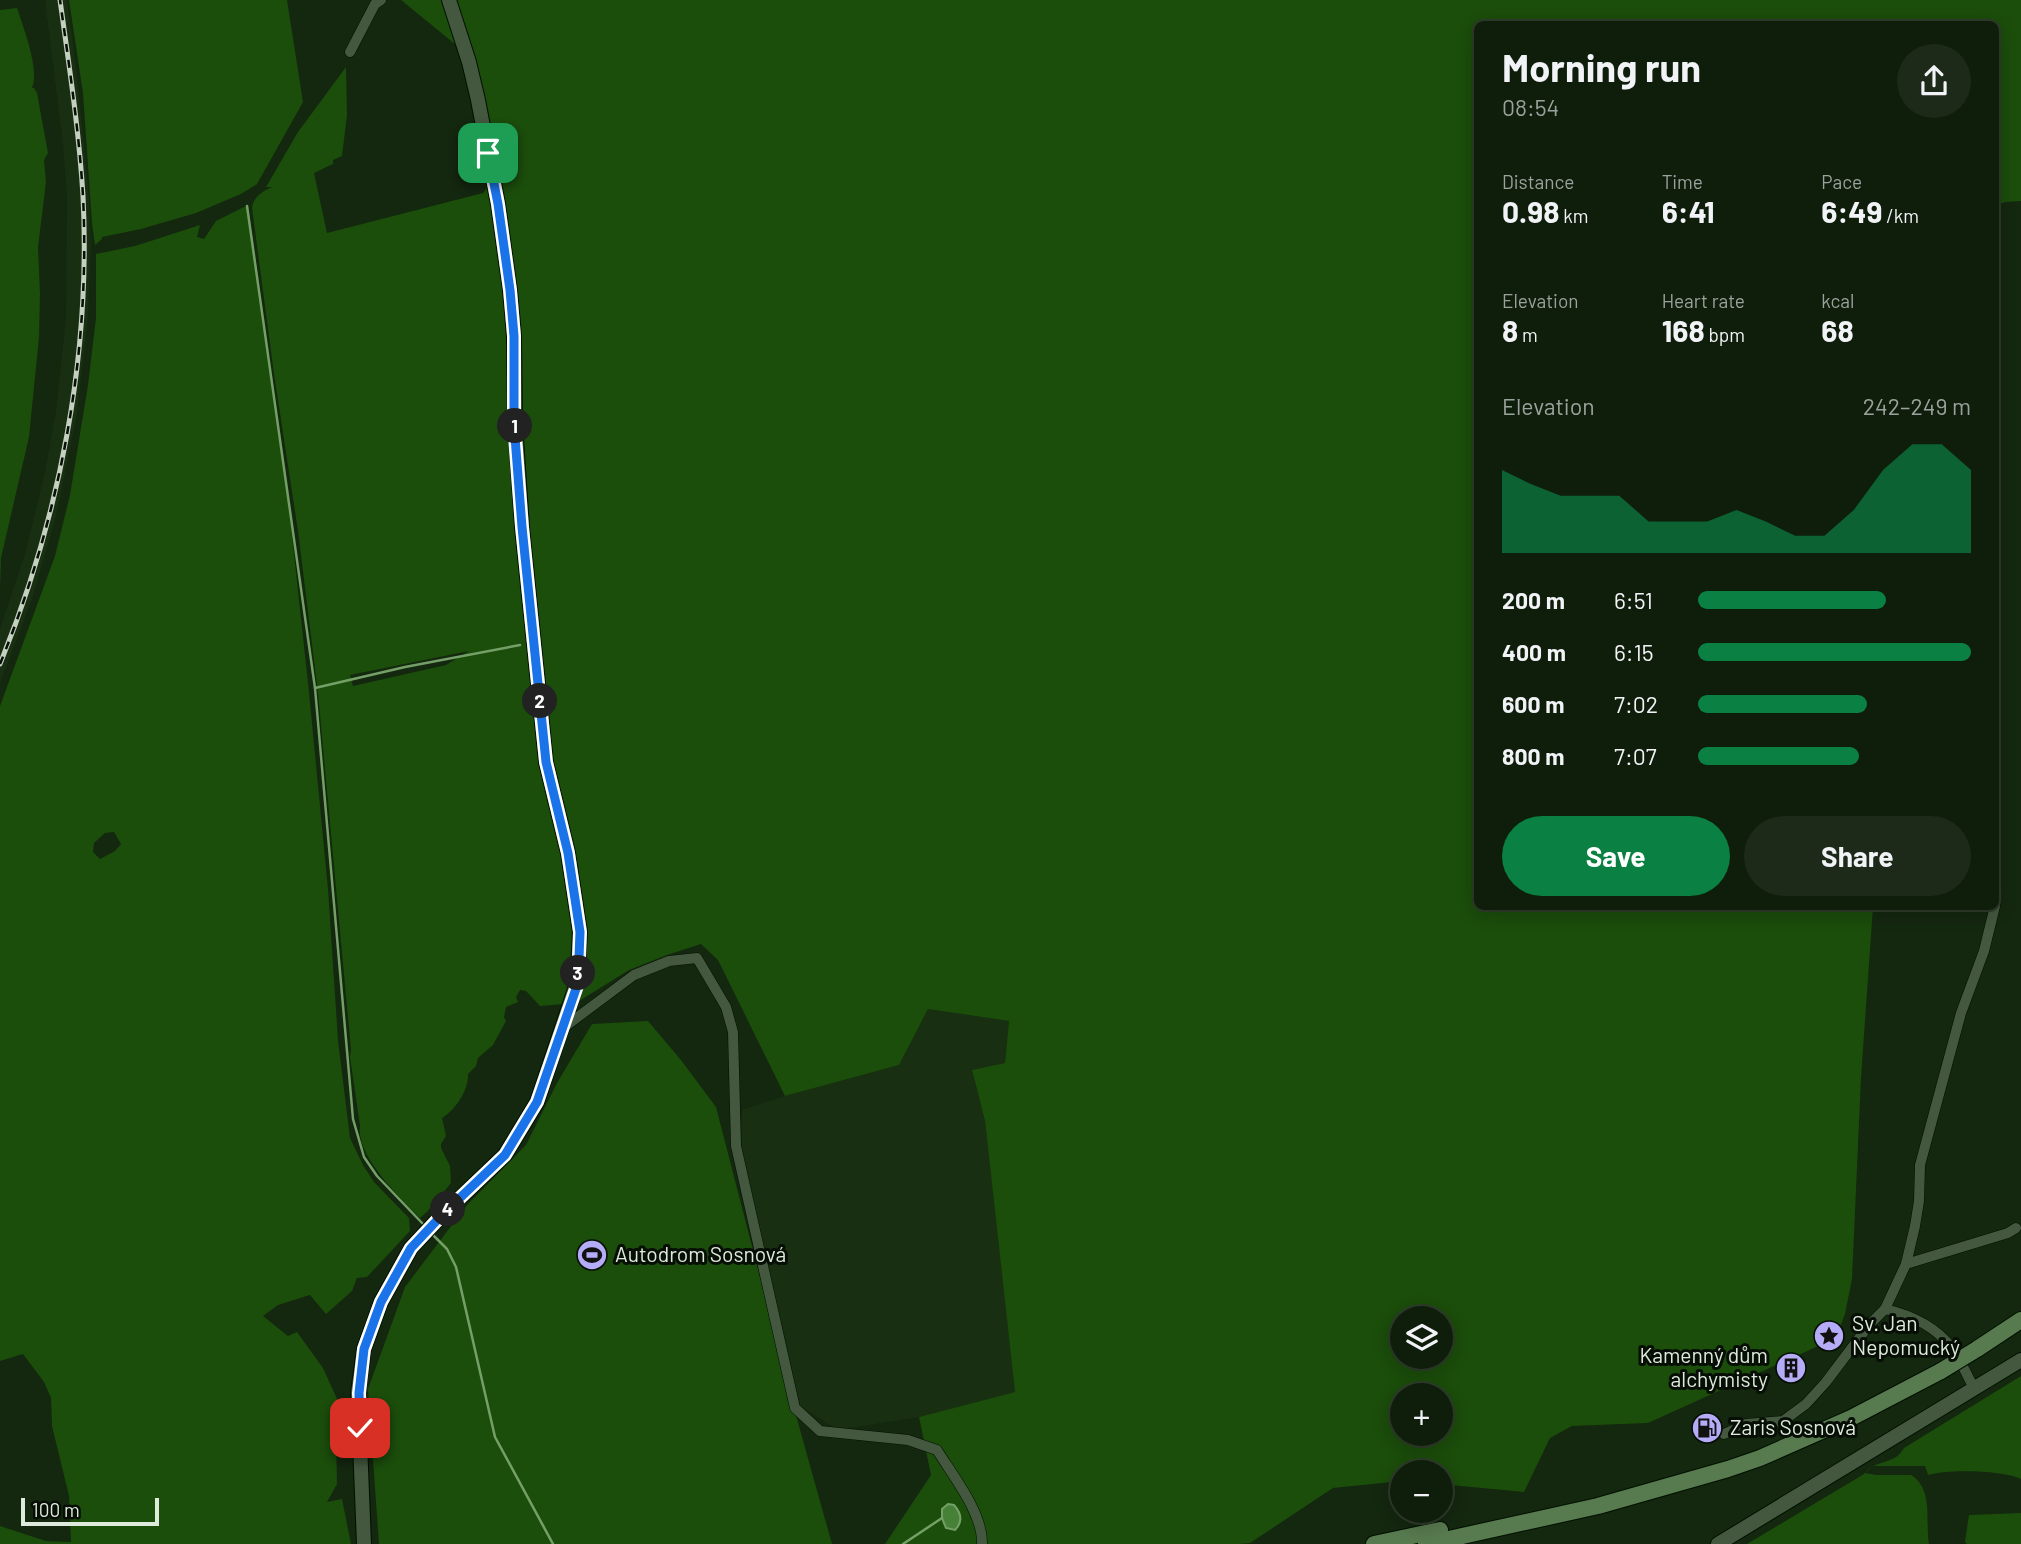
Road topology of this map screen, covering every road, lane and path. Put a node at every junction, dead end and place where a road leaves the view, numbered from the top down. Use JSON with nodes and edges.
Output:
{"nodes":[{"id":1,"x":449,"y":0,"type":"edge"},
{"id":2,"x":377,"y":1,"type":"edge"},
{"id":3,"x":350,"y":52,"type":"dead end"},
{"id":4,"x":1994,"y":910,"type":"edge"},
{"id":5,"x":562,"y":1028,"type":"junction"},
{"id":6,"x":2016,"y":1228,"type":"dead end"},
{"id":7,"x":1906,"y":1264,"type":"junction"},
{"id":8,"x":1885,"y":1308,"type":"junction"},
{"id":9,"x":2021,"y":1320,"type":"edge"},
{"id":10,"x":2021,"y":1360,"type":"edge"},
{"id":11,"x":1975,"y":1388,"type":"junction"},
{"id":12,"x":1724,"y":1434,"type":"dead end"},
{"id":13,"x":1805,"y":1437,"type":"junction"},
{"id":14,"x":364,"y":1544,"type":"edge"},
{"id":15,"x":982,"y":1544,"type":"edge"},
{"id":16,"x":1374,"y":1544,"type":"edge"},
{"id":17,"x":1426,"y":1544,"type":"edge"},
{"id":18,"x":1718,"y":1544,"type":"edge"}],
"edges":[{"from":1,"to":5,"type":"street"},
{"from":2,"to":3,"type":"street"},
{"from":4,"to":7,"type":"street"},
{"from":5,"to":14,"type":"street"},
{"from":5,"to":15,"type":"street"},
{"from":6,"to":7,"type":"street"},
{"from":7,"to":8,"type":"street"},
{"from":8,"to":11,"type":"street"},
{"from":8,"to":12,"type":"street"},
{"from":9,"to":13,"type":"main road","bridge":true},
{"from":10,"to":11,"type":"street"},
{"from":11,"to":18,"type":"street"},
{"from":13,"to":16,"type":"main road"},
{"from":13,"to":17,"type":"main road"}]}
